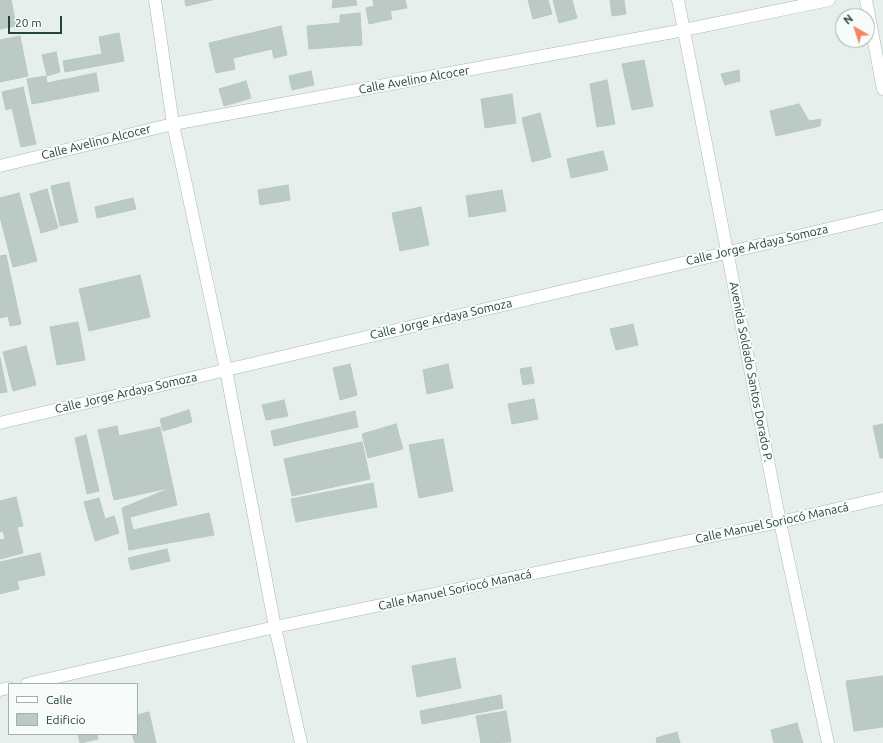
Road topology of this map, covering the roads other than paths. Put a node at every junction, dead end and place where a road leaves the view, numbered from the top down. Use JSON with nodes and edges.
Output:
{"nodes":[{"id":1,"x":155,"y":0,"type":"edge"},
{"id":2,"x":678,"y":0,"type":"edge"},
{"id":3,"x":829,"y":0,"type":"edge"},
{"id":4,"x":866,"y":0,"type":"edge"},
{"id":5,"x":684,"y":30,"type":"junction"},
{"id":6,"x":883,"y":89,"type":"edge"},
{"id":7,"x":173,"y":124,"type":"junction"},
{"id":8,"x":0,"y":166,"type":"edge"},
{"id":9,"x":883,"y":216,"type":"edge"},
{"id":10,"x":727,"y":252,"type":"junction"},
{"id":11,"x":226,"y":370,"type":"junction"},
{"id":12,"x":0,"y":423,"type":"edge"},
{"id":13,"x":883,"y":498,"type":"edge"},
{"id":14,"x":780,"y":522,"type":"junction"},
{"id":15,"x":275,"y":627,"type":"junction"},
{"id":16,"x":31,"y":683,"type":"edge"},
{"id":17,"x":300,"y":743,"type":"edge"},
{"id":18,"x":828,"y":743,"type":"edge"}],
"edges":[{"from":1,"to":7,"type":"street"},
{"from":2,"to":5,"type":"street","name":"Avenida Soldado Santos Dorado P."},
{"from":3,"to":5,"type":"street","name":"Calle Avelino Alcocer"},
{"from":4,"to":6,"type":"street"},
{"from":5,"to":7,"type":"street","name":"Calle Avelino Alcocer"},
{"from":5,"to":10,"type":"street","name":"Avenida Soldado Santos Dorado P."},
{"from":7,"to":8,"type":"street","name":"Calle Avelino Alcocer"},
{"from":7,"to":11,"type":"street"},
{"from":9,"to":10,"type":"street","name":"Calle Jorge Ardaya Somoza"},
{"from":10,"to":11,"type":"street","name":"Calle Jorge Ardaya Somoza"},
{"from":10,"to":14,"type":"street","name":"Avenida Soldado Santos Dorado P."},
{"from":11,"to":12,"type":"street","name":"Calle Jorge Ardaya Somoza"},
{"from":11,"to":15,"type":"street"},
{"from":13,"to":14,"type":"street","name":"Calle Manuel Soriocó Manacá"},
{"from":14,"to":15,"type":"street","name":"Calle Manuel Soriocó Manacá"},
{"from":14,"to":18,"type":"street","name":"Avenida Soldado Santos Dorado P."},
{"from":15,"to":16,"type":"street","name":"Calle Manuel Soriocó Manacá"},
{"from":15,"to":17,"type":"street"}]}
